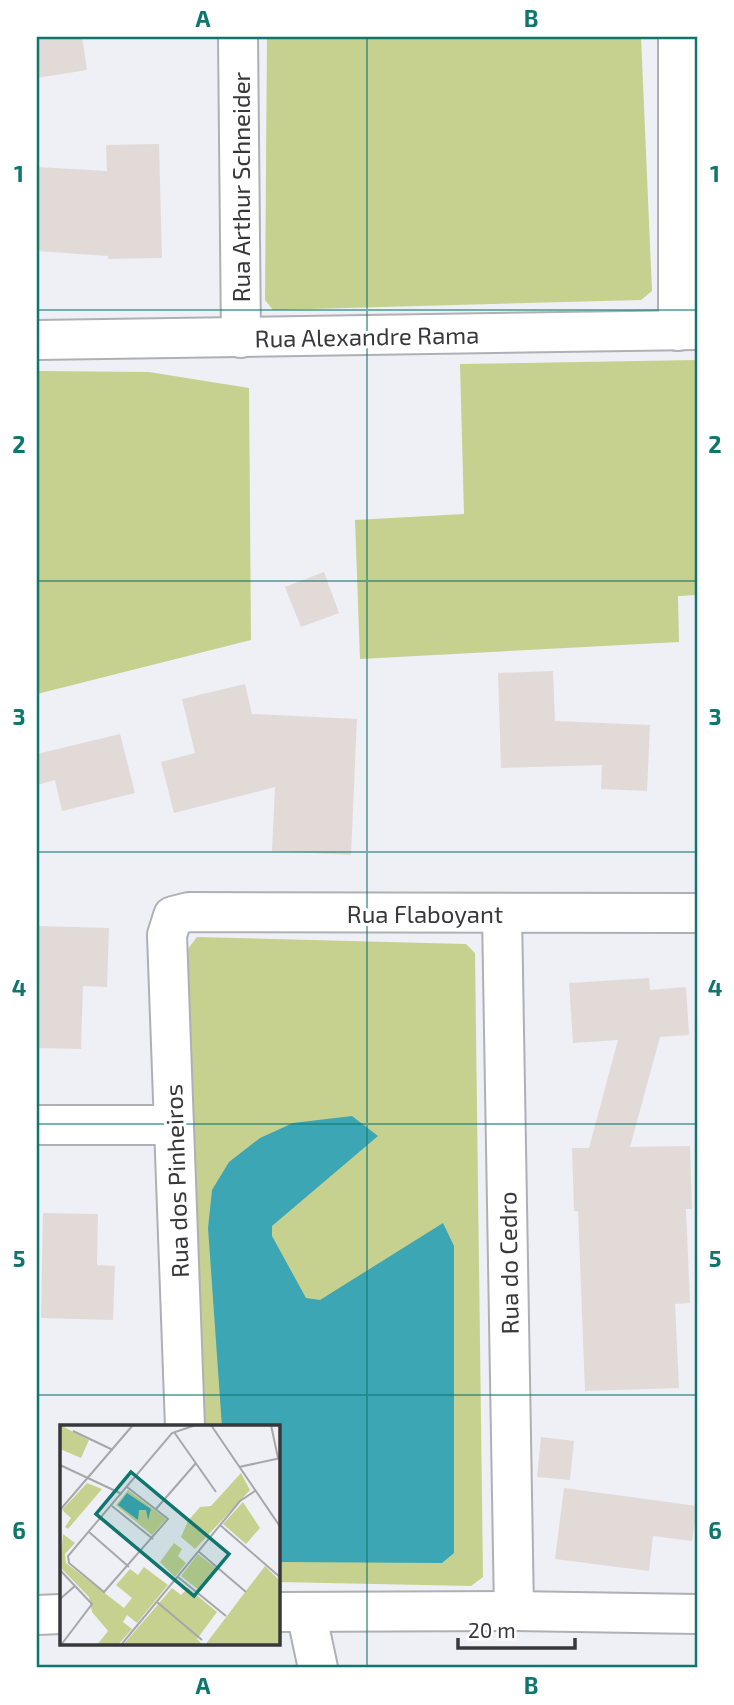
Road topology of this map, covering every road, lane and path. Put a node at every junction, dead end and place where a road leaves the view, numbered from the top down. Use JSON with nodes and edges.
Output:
{"nodes":[{"id":1,"x":238,"y":37,"type":"edge"},
{"id":2,"x":678,"y":37,"type":"edge"},
{"id":3,"x":688,"y":330,"type":"edge"},
{"id":4,"x":241,"y":338,"type":"junction"},
{"id":5,"x":37,"y":340,"type":"edge"},
{"id":6,"x":697,"y":913,"type":"edge"},
{"id":7,"x":502,"y":914,"type":"junction"},
{"id":8,"x":167,"y":935,"type":"joint"},
{"id":9,"x":37,"y":1125,"type":"edge"},
{"id":10,"x":174,"y":1125,"type":"junction"},
{"id":11,"x":185,"y":1425,"type":"edge"},
{"id":12,"x":514,"y":1611,"type":"junction"},
{"id":13,"x":292,"y":1612,"type":"edge"},
{"id":14,"x":60,"y":1614,"type":"edge"},
{"id":15,"x":697,"y":1614,"type":"edge"},
{"id":16,"x":37,"y":1615,"type":"edge"},
{"id":17,"x":318,"y":1668,"type":"edge"}],
"edges":[{"from":1,"to":4,"type":"street","name":"Rua Arthur Schneider"},
{"from":2,"to":3,"type":"street"},
{"from":3,"to":4,"type":"street","name":"Rua Alexandre Rama"},
{"from":4,"to":5,"type":"street","name":"Rua Alexandre Rama"},
{"from":6,"to":7,"type":"street","name":"Rua Flaboyant"},
{"from":7,"to":8,"type":"street","name":"Rua Flaboyant"},
{"from":7,"to":12,"type":"street","name":"Rua do Cedro"},
{"from":8,"to":10,"type":"street","name":"Rua dos Pinheiros"},
{"from":9,"to":10,"type":"street"},
{"from":10,"to":11,"type":"street","name":"Rua dos Pinheiros"},
{"from":12,"to":13,"type":"street"},
{"from":12,"to":15,"type":"street"},
{"from":13,"to":17,"type":"street"},
{"from":14,"to":16,"type":"street"}]}
